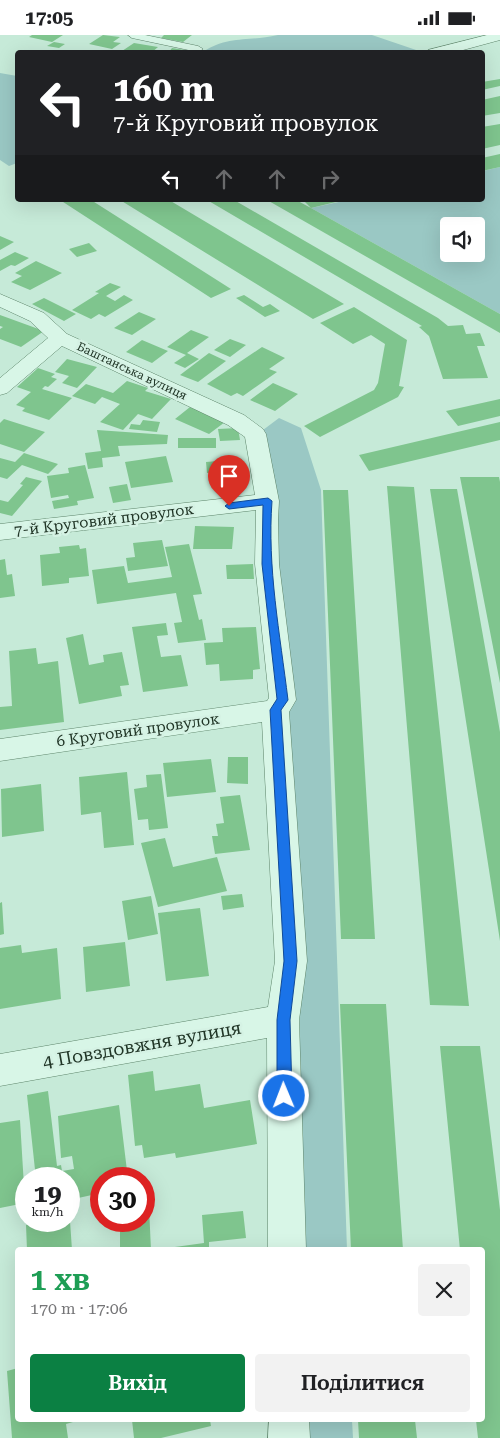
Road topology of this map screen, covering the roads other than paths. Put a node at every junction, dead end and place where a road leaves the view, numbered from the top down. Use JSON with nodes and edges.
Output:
{"nodes":[{"id":1,"x":132,"y":35,"type":"edge"},
{"id":2,"x":500,"y":36,"type":"edge"},
{"id":3,"x":198,"y":49,"type":"dead end"},
{"id":4,"x":445,"y":50,"type":"edge"},
{"id":5,"x":0,"y":300,"type":"edge"},
{"id":6,"x":60,"y":338,"type":"junction"},
{"id":7,"x":0,"y":389,"type":"edge"},
{"id":8,"x":268,"y":501,"type":"junction"},
{"id":9,"x":0,"y":532,"type":"edge"},
{"id":10,"x":275,"y":710,"type":"junction"},
{"id":11,"x":0,"y":751,"type":"edge"},
{"id":12,"x":284,"y":1020,"type":"junction"},
{"id":13,"x":0,"y":1070,"type":"edge"},
{"id":14,"x":287,"y":1247,"type":"edge"},
{"id":15,"x":289,"y":1422,"type":"edge"},
{"id":16,"x":289,"y":1438,"type":"edge"}],
"edges":[{"from":1,"to":3,"type":"lane"},
{"from":2,"to":4,"type":"street"},
{"from":5,"to":6,"type":"street","name":"Баштанська вулиця"},
{"from":6,"to":7,"type":"street"},
{"from":6,"to":8,"type":"street","name":"Баштанська вулиця"},
{"from":8,"to":9,"type":"street","name":"7-й Круговий провулок"},
{"from":8,"to":10,"type":"street"},
{"from":10,"to":11,"type":"street","name":"6 Круговий провулок"},
{"from":10,"to":12,"type":"street"},
{"from":12,"to":13,"type":"street","name":"4 Повздовжня вулиця"},
{"from":12,"to":14,"type":"street"},
{"from":15,"to":16,"type":"street"}]}
